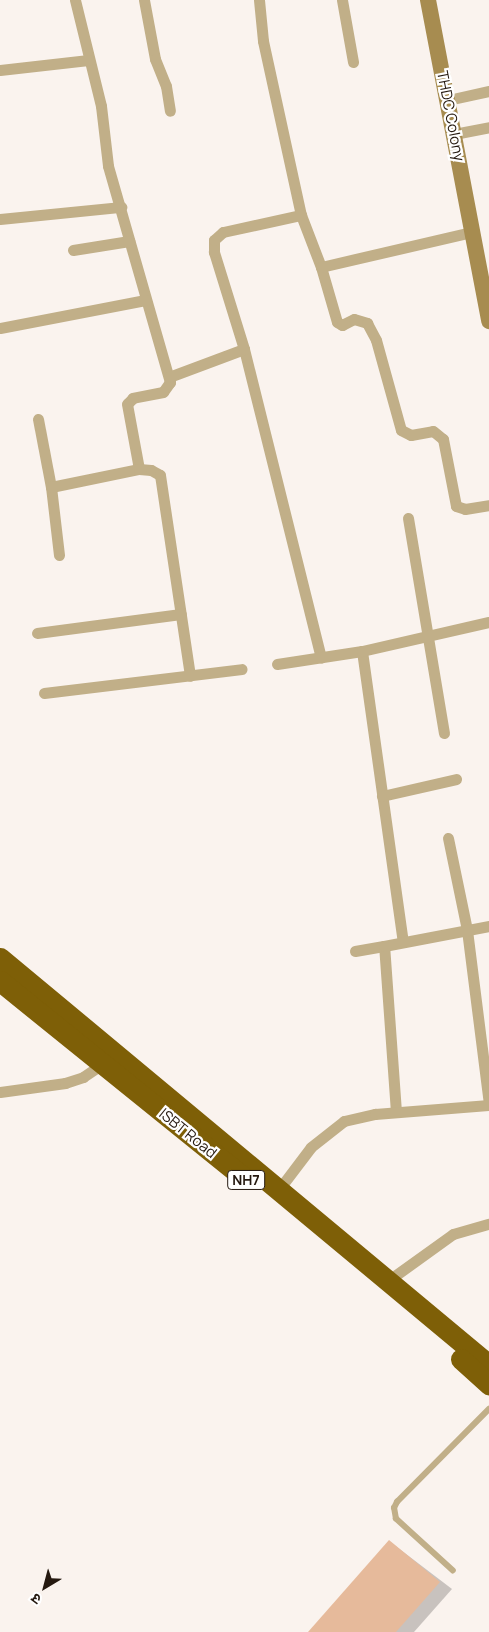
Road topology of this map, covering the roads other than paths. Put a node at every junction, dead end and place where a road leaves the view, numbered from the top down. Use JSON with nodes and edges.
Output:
{"nodes":[{"id":1,"x":75,"y":0,"type":"edge"},
{"id":2,"x":144,"y":0,"type":"edge"},
{"id":3,"x":259,"y":0,"type":"edge"},
{"id":4,"x":342,"y":0,"type":"edge"},
{"id":5,"x":428,"y":0,"type":"edge"},
{"id":6,"x":88,"y":60,"type":"junction"},
{"id":7,"x":353,"y":62,"type":"dead end"},
{"id":8,"x":0,"y":70,"type":"edge"},
{"id":9,"x":489,"y":91,"type":"edge"},
{"id":10,"x":448,"y":100,"type":"junction"},
{"id":11,"x":170,"y":111,"type":"dead end"},
{"id":12,"x":489,"y":127,"type":"edge"},
{"id":13,"x":454,"y":134,"type":"junction"},
{"id":14,"x":121,"y":207,"type":"junction"},
{"id":15,"x":302,"y":215,"type":"junction"},
{"id":16,"x":0,"y":219,"type":"edge"},
{"id":17,"x":472,"y":232,"type":"junction"},
{"id":18,"x":129,"y":241,"type":"junction"},
{"id":19,"x":73,"y":250,"type":"dead end"},
{"id":20,"x":322,"y":267,"type":"junction"},
{"id":21,"x":486,"y":289,"type":"edge"},
{"id":22,"x":145,"y":300,"type":"junction"},
{"id":23,"x":489,"y":321,"type":"edge"},
{"id":24,"x":0,"y":328,"type":"edge"},
{"id":25,"x":244,"y":349,"type":"junction"},
{"id":26,"x":169,"y":377,"type":"junction"},
{"id":27,"x":38,"y":420,"type":"dead end"},
{"id":28,"x":140,"y":469,"type":"junction"},
{"id":29,"x":51,"y":487,"type":"junction"},
{"id":30,"x":489,"y":505,"type":"edge"},
{"id":31,"x":408,"y":518,"type":"dead end"},
{"id":32,"x":59,"y":555,"type":"dead end"},
{"id":33,"x":180,"y":614,"type":"junction"},
{"id":34,"x":489,"y":622,"type":"edge"},
{"id":35,"x":37,"y":633,"type":"dead end"},
{"id":36,"x":426,"y":636,"type":"junction"},
{"id":37,"x":362,"y":651,"type":"junction"},
{"id":38,"x":321,"y":658,"type":"junction"},
{"id":39,"x":277,"y":664,"type":"dead end"},
{"id":40,"x":242,"y":669,"type":"dead end"},
{"id":41,"x":190,"y":676,"type":"junction"},
{"id":42,"x":44,"y":693,"type":"dead end"},
{"id":43,"x":444,"y":733,"type":"dead end"},
{"id":44,"x":456,"y":779,"type":"dead end"},
{"id":45,"x":382,"y":796,"type":"junction"},
{"id":46,"x":448,"y":838,"type":"dead end"},
{"id":47,"x":489,"y":926,"type":"edge"},
{"id":48,"x":467,"y":930,"type":"junction"},
{"id":49,"x":404,"y":941,"type":"junction"},
{"id":50,"x":384,"y":946,"type":"junction"},
{"id":51,"x":355,"y":951,"type":"dead end"},
{"id":52,"x":0,"y":958,"type":"edge"},
{"id":53,"x":0,"y":981,"type":"edge"},
{"id":54,"x":109,"y":1059,"type":"junction"},
{"id":55,"x":0,"y":1092,"type":"edge"},
{"id":56,"x":489,"y":1104,"type":"edge"},
{"id":57,"x":396,"y":1112,"type":"junction"},
{"id":58,"x":280,"y":1188,"type":"junction"},
{"id":59,"x":489,"y":1224,"type":"edge"},
{"id":60,"x":338,"y":1246,"type":"junction"},
{"id":61,"x":389,"y":1280,"type":"junction"},
{"id":62,"x":489,"y":1365,"type":"edge"},
{"id":63,"x":489,"y":1384,"type":"edge"},
{"id":64,"x":489,"y":1408,"type":"edge"},
{"id":65,"x":453,"y":1571,"type":"dead end"}],
"edges":[{"from":1,"to":6,"type":"street"},
{"from":2,"to":11,"type":"street"},
{"from":3,"to":15,"type":"street"},
{"from":4,"to":7,"type":"street"},
{"from":5,"to":10,"type":"street","name":"THDC Colony"},
{"from":6,"to":8,"type":"street"},
{"from":6,"to":14,"type":"street"},
{"from":9,"to":10,"type":"street"},
{"from":10,"to":13,"type":"street","name":"THDC Colony"},
{"from":12,"to":13,"type":"street"},
{"from":13,"to":17,"type":"street","name":"THDC Colony"},
{"from":14,"to":16,"type":"street"},
{"from":14,"to":18,"type":"street"},
{"from":15,"to":20,"type":"street"},
{"from":15,"to":25,"type":"street"},
{"from":17,"to":20,"type":"street"},
{"from":17,"to":21,"type":"street","name":"THDC Colony"},
{"from":18,"to":19,"type":"street"},
{"from":18,"to":22,"type":"street"},
{"from":20,"to":30,"type":"street"},
{"from":21,"to":23,"type":"street","name":"THDC Colony"},
{"from":22,"to":24,"type":"street"},
{"from":22,"to":26,"type":"street"},
{"from":25,"to":26,"type":"street"},
{"from":25,"to":38,"type":"street"},
{"from":26,"to":28,"type":"street"},
{"from":27,"to":29,"type":"street"},
{"from":28,"to":29,"type":"street"},
{"from":28,"to":33,"type":"street"},
{"from":29,"to":32,"type":"street"},
{"from":31,"to":36,"type":"street"},
{"from":33,"to":35,"type":"street"},
{"from":33,"to":41,"type":"street"},
{"from":34,"to":36,"type":"street"},
{"from":36,"to":37,"type":"street"},
{"from":36,"to":43,"type":"street"},
{"from":37,"to":38,"type":"street"},
{"from":37,"to":45,"type":"street"},
{"from":38,"to":39,"type":"street"},
{"from":40,"to":41,"type":"street"},
{"from":41,"to":42,"type":"street"},
{"from":44,"to":45,"type":"street"},
{"from":45,"to":49,"type":"street"},
{"from":46,"to":48,"type":"street"},
{"from":47,"to":48,"type":"street"},
{"from":48,"to":49,"type":"street"},
{"from":48,"to":56,"type":"street"},
{"from":49,"to":50,"type":"street"},
{"from":50,"to":51,"type":"street"},
{"from":50,"to":57,"type":"street"},
{"from":52,"to":54,"type":"highway","number":"NH7"},
{"from":53,"to":54,"type":"highway","name":"ISBT Road","number":"NH7"},
{"from":54,"to":55,"type":"street"},
{"from":54,"to":58,"type":"highway","number":"NH7"},
{"from":54,"to":60,"type":"highway","name":"ISBT Road","number":"NH7"},
{"from":56,"to":57,"type":"street"},
{"from":57,"to":58,"type":"street"},
{"from":58,"to":60,"type":"highway","number":"NH7"},
{"from":59,"to":61,"type":"street"},
{"from":60,"to":61,"type":"highway","number":"NH7"},
{"from":60,"to":63,"type":"highway","name":"ISBT Road","number":"NH7"},
{"from":61,"to":62,"type":"highway","number":"NH7"},
{"from":64,"to":65,"type":"lane"}]}
